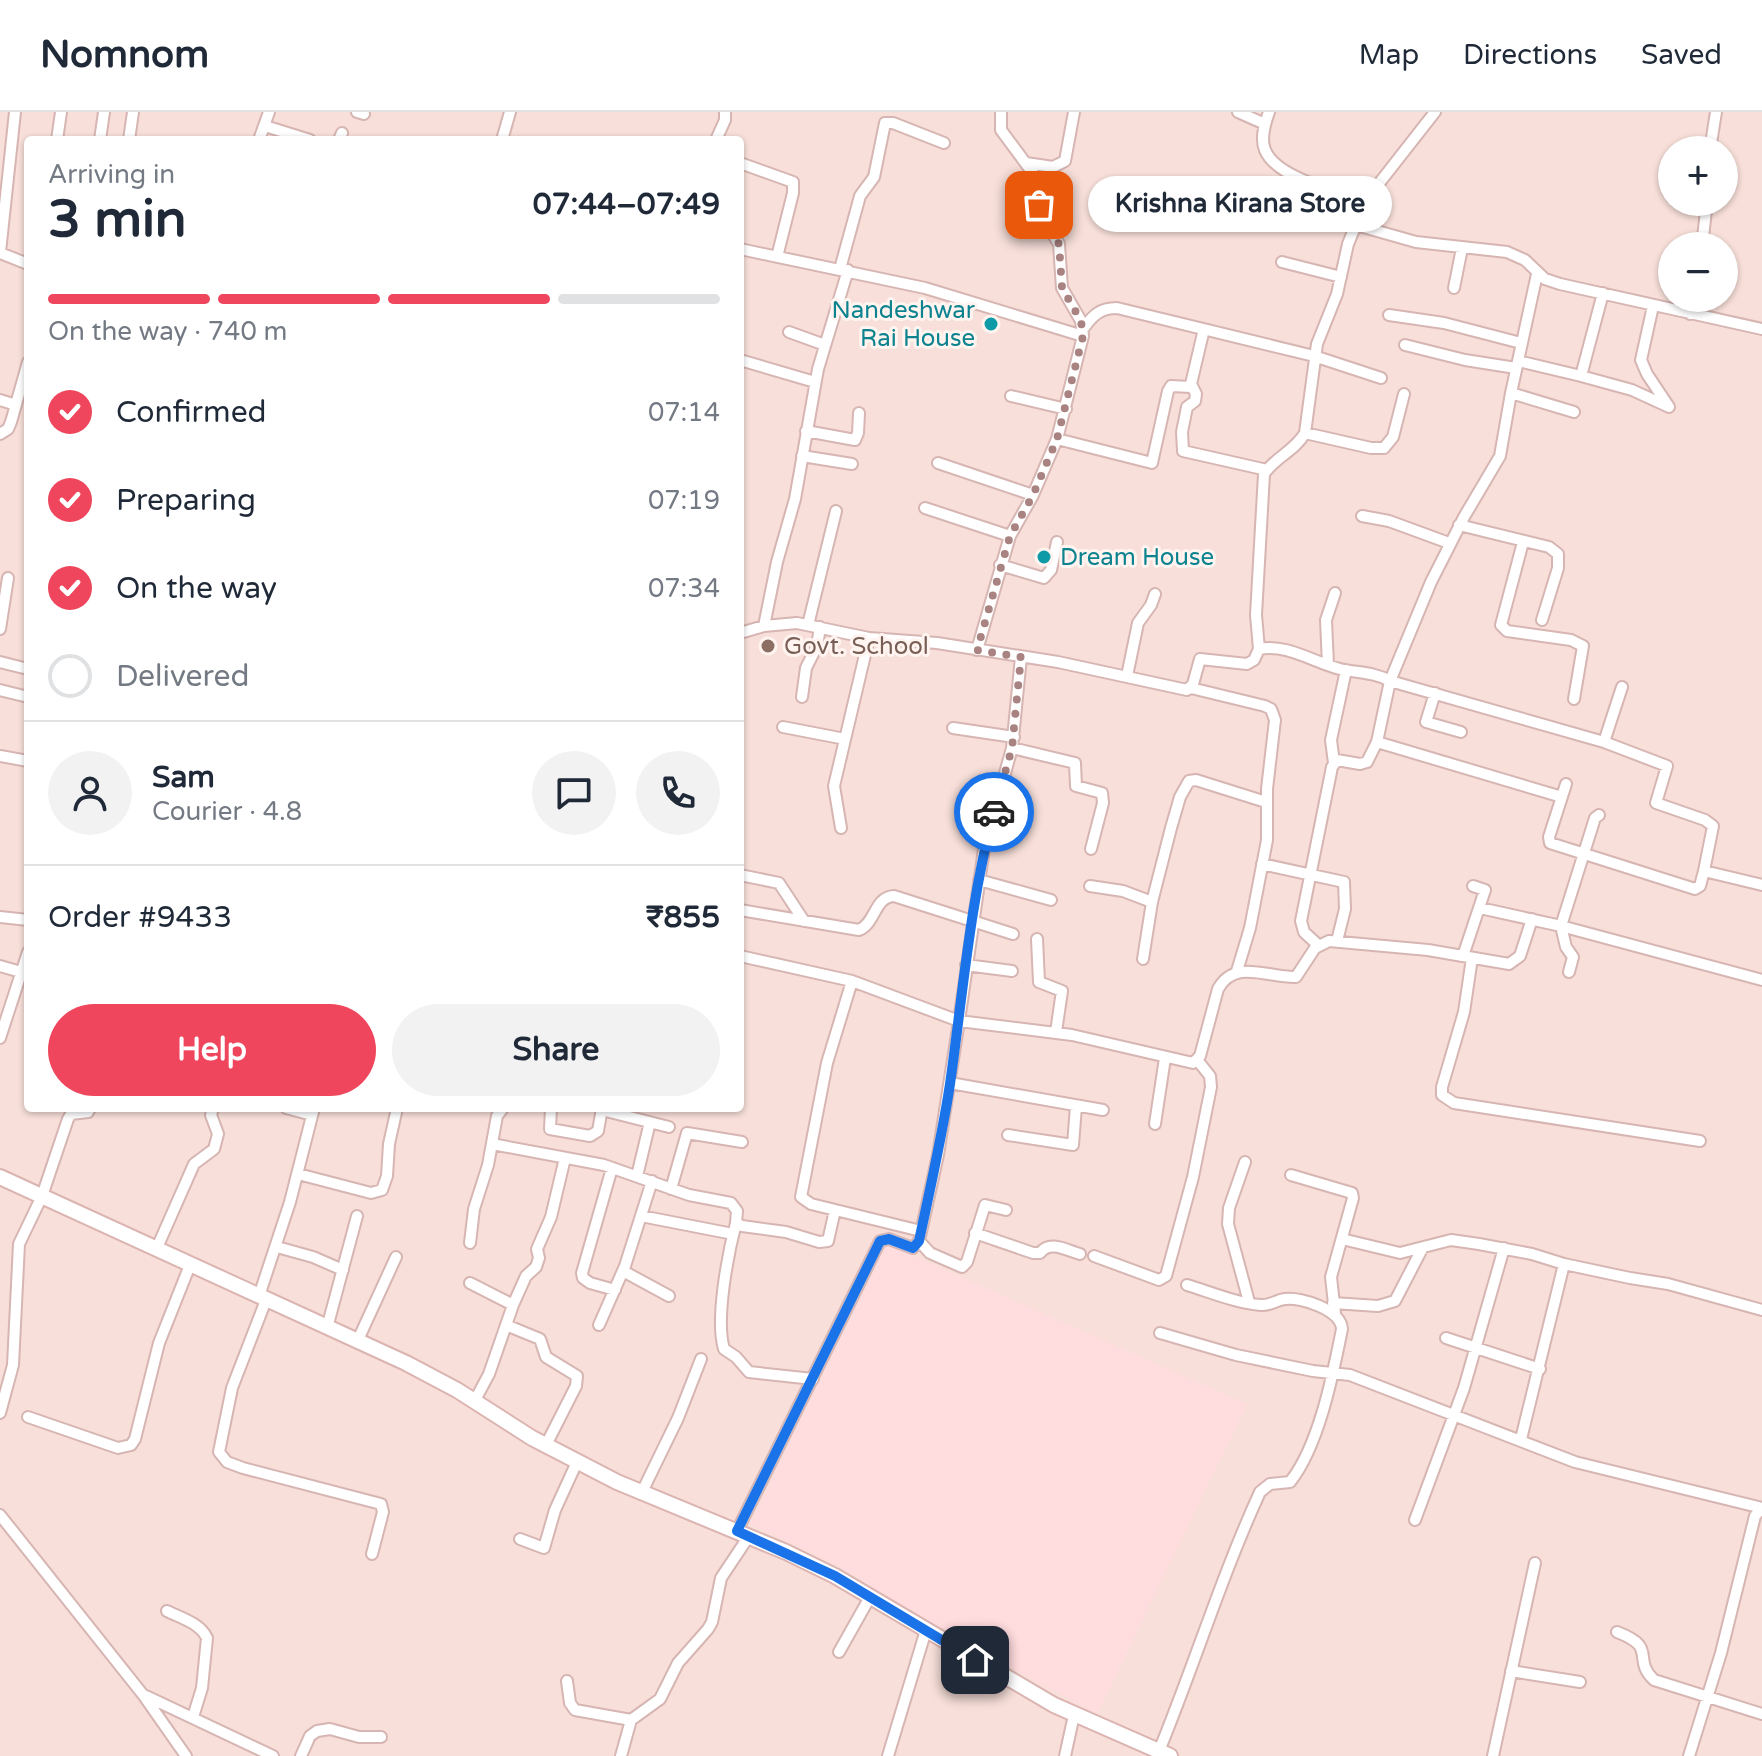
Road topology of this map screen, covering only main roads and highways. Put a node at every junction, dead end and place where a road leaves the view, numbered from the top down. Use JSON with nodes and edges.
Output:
{"nodes":[{"id":1,"x":0,"y":1177,"type":"edge"},
{"id":2,"x":1164,"y":1754,"type":"edge"}],
"edges":[{"from":1,"to":2,"type":"main road"}]}
